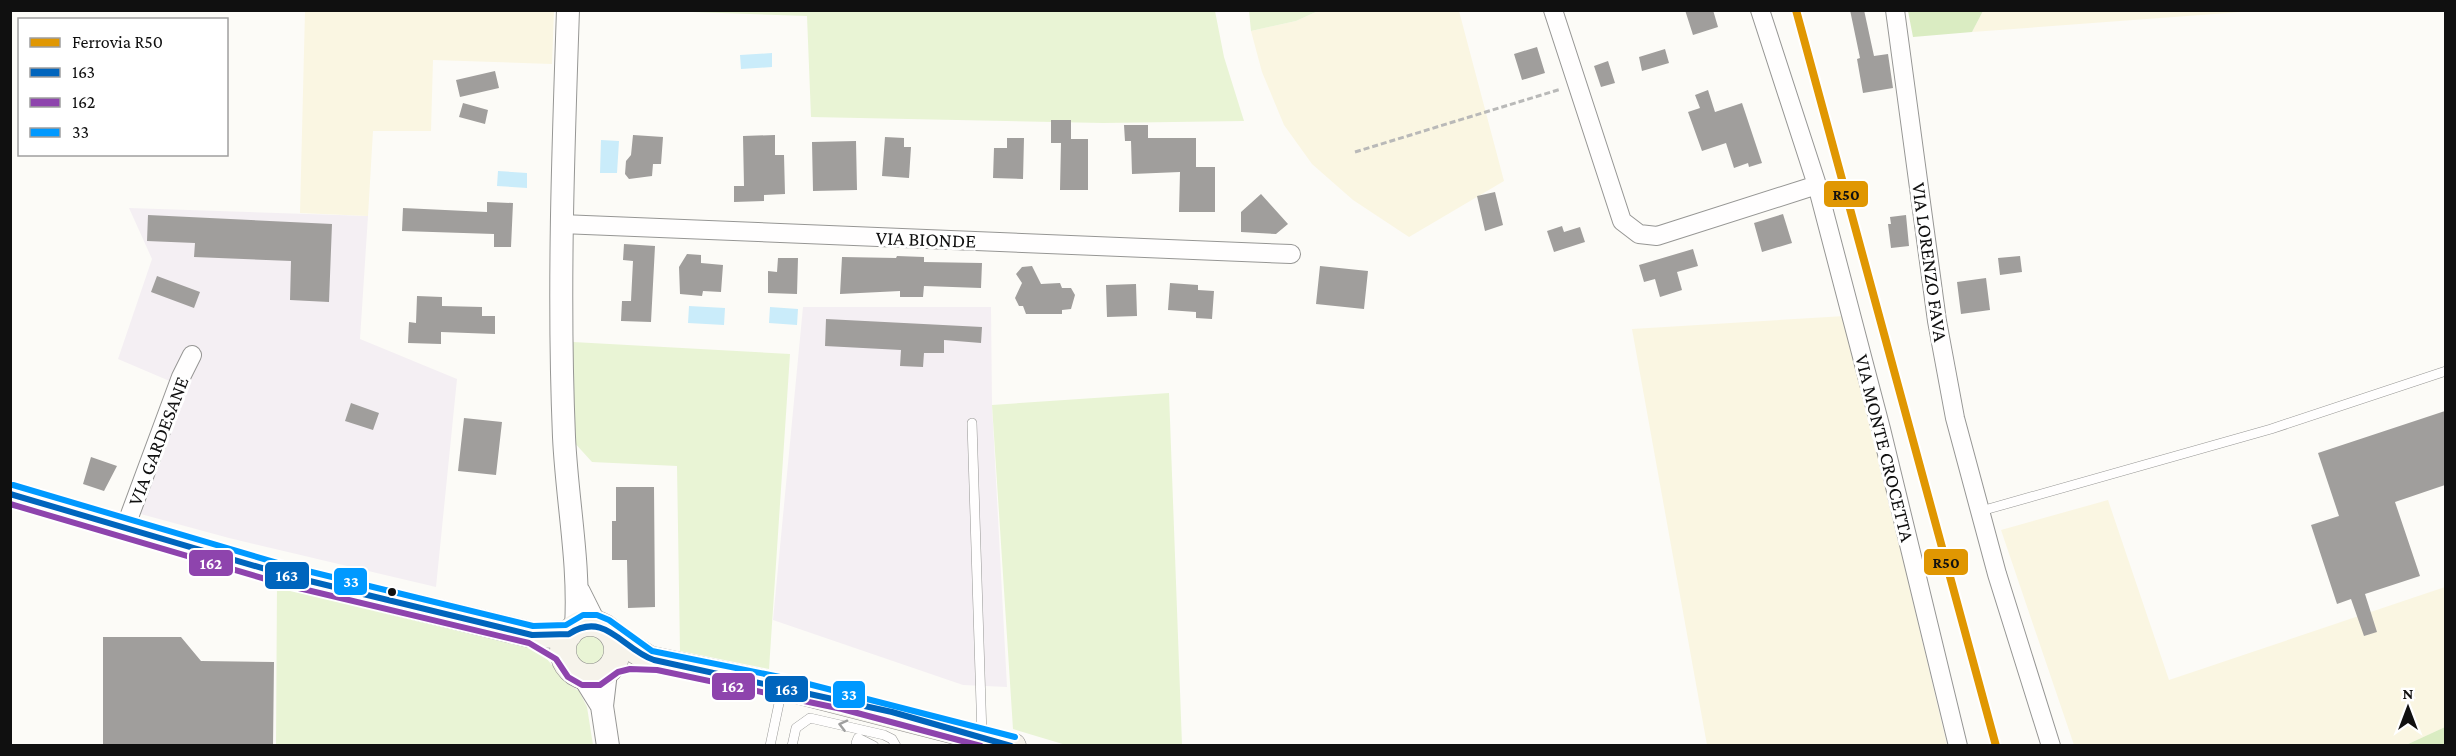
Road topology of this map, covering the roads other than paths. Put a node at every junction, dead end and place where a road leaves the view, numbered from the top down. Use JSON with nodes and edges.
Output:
{"nodes":[{"id":1,"x":568,"y":10,"type":"edge"},
{"id":2,"x":1553,"y":10,"type":"edge"},
{"id":3,"x":1760,"y":10,"type":"edge"},
{"id":4,"x":1895,"y":10,"type":"edge"},
{"id":5,"x":1816,"y":185,"type":"junction"},
{"id":6,"x":561,"y":224,"type":"junction"},
{"id":7,"x":1291,"y":254,"type":"dead end"},
{"id":8,"x":192,"y":355,"type":"dead end"},
{"id":9,"x":2445,"y":371,"type":"edge"},
{"id":10,"x":972,"y":423,"type":"dead end"},
{"id":11,"x":10,"y":494,"type":"edge"},
{"id":12,"x":1981,"y":511,"type":"junction"},
{"id":13,"x":125,"y":528,"type":"junction"},
{"id":14,"x":583,"y":635,"type":"junction"},
{"id":15,"x":649,"y":659,"type":"junction"},
{"id":16,"x":601,"y":671,"type":"junction"},
{"id":17,"x":783,"y":687,"type":"junction"},
{"id":18,"x":982,"y":736,"type":"junction"},
{"id":19,"x":856,"y":743,"type":"dead end"},
{"id":20,"x":608,"y":746,"type":"edge"},
{"id":21,"x":770,"y":746,"type":"edge"},
{"id":22,"x":792,"y":746,"type":"edge"},
{"id":23,"x":874,"y":746,"type":"edge"},
{"id":24,"x":896,"y":746,"type":"edge"},
{"id":25,"x":1013,"y":746,"type":"edge"},
{"id":26,"x":1958,"y":746,"type":"edge"},
{"id":27,"x":2051,"y":746,"type":"edge"}],
"edges":[{"from":1,"to":6,"type":"street"},
{"from":2,"to":5,"type":"street"},
{"from":3,"to":5,"type":"street","name":"VIA MONTE CROCETTA"},
{"from":4,"to":12,"type":"street","name":"VIA LORENZO FAVA"},
{"from":5,"to":26,"type":"street","name":"VIA MONTE CROCETTA"},
{"from":6,"to":7,"type":"street","name":"VIA BIONDE"},
{"from":6,"to":14,"type":"street"},
{"from":8,"to":13,"type":"street","name":"VIA GARDESANE"},
{"from":9,"to":12,"type":"lane"},
{"from":10,"to":18,"type":"lane"},
{"from":11,"to":13,"type":"main road","name":"VIA GARDESANE"},
{"from":12,"to":27,"type":"street","name":"VIA LORENZO FAVA"},
{"from":13,"to":14,"type":"main road","name":"VIA GARDESANE"},
{"from":14,"to":15,"type":"main road","name":"VIA GARDESANE"},
{"from":14,"to":16,"type":"main road"},
{"from":14,"to":16,"type":"main road"},
{"from":15,"to":16,"type":"main road","name":"VIA GARDESANE"},
{"from":15,"to":17,"type":"main road","name":"VIA GARDESANE"},
{"from":16,"to":20,"type":"street"},
{"from":17,"to":18,"type":"main road","name":"VIA GARDESANE"},
{"from":17,"to":21,"type":"lane"},
{"from":18,"to":25,"type":"main road","name":"VIA GARDESANE"},
{"from":19,"to":23,"type":"lane"},
{"from":24,"to":22,"type":"lane","one_way":true}]}
